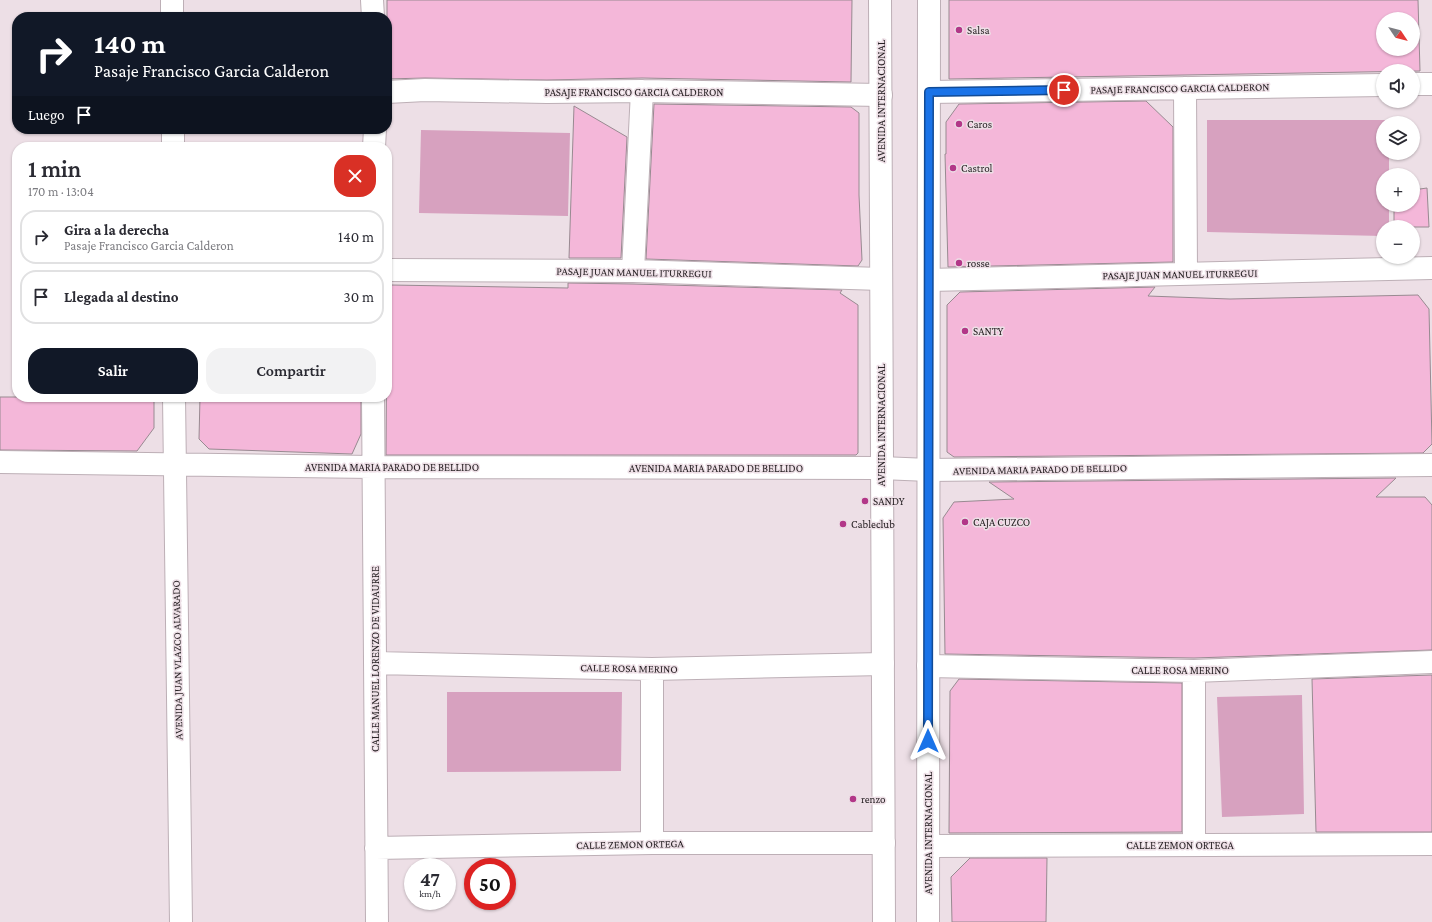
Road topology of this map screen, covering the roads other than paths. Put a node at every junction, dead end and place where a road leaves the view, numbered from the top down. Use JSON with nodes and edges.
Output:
{"nodes":[{"id":1,"x":172,"y":0,"type":"edge"},
{"id":2,"x":372,"y":0,"type":"edge"},
{"id":3,"x":880,"y":0,"type":"edge"},
{"id":4,"x":929,"y":0,"type":"edge"},
{"id":5,"x":172,"y":12,"type":"edge"},
{"id":6,"x":372,"y":12,"type":"edge"},
{"id":7,"x":1420,"y":84,"type":"edge"},
{"id":8,"x":1432,"y":84,"type":"edge"},
{"id":9,"x":1376,"y":85,"type":"edge"},
{"id":10,"x":1185,"y":88,"type":"junction"},
{"id":11,"x":642,"y":91,"type":"junction"},
{"id":12,"x":392,"y":92,"type":"edge"},
{"id":13,"x":929,"y":92,"type":"junction"},
{"id":14,"x":881,"y":95,"type":"junction"},
{"id":15,"x":1432,"y":268,"type":"edge"},
{"id":16,"x":392,"y":270,"type":"edge"},
{"id":17,"x":633,"y":271,"type":"junction"},
{"id":18,"x":1186,"y":274,"type":"junction"},
{"id":19,"x":881,"y":279,"type":"junction"},
{"id":20,"x":929,"y":280,"type":"junction"},
{"id":21,"x":174,"y":402,"type":"edge"},
{"id":22,"x":373,"y":402,"type":"edge"},
{"id":23,"x":0,"y":462,"type":"edge"},
{"id":24,"x":174,"y":464,"type":"junction"},
{"id":25,"x":1432,"y":465,"type":"edge"},
{"id":26,"x":373,"y":467,"type":"junction"},
{"id":27,"x":882,"y":468,"type":"junction"},
{"id":28,"x":929,"y":470,"type":"junction"},
{"id":29,"x":1432,"y":662,"type":"edge"},
{"id":30,"x":375,"y":663,"type":"junction"},
{"id":31,"x":883,"y":664,"type":"junction"},
{"id":32,"x":928,"y":666,"type":"junction"},
{"id":33,"x":652,"y":669,"type":"junction"},
{"id":34,"x":1194,"y":671,"type":"junction"},
{"id":35,"x":652,"y":843,"type":"junction"},
{"id":36,"x":884,"y":843,"type":"junction"},
{"id":37,"x":1432,"y":844,"type":"edge"},
{"id":38,"x":1194,"y":845,"type":"junction"},
{"id":39,"x":928,"y":846,"type":"junction"},
{"id":40,"x":376,"y":848,"type":"junction"},
{"id":41,"x":181,"y":922,"type":"edge"},
{"id":42,"x":377,"y":922,"type":"edge"},
{"id":43,"x":884,"y":922,"type":"edge"},
{"id":44,"x":928,"y":922,"type":"edge"}],
"edges":[{"from":1,"to":5,"type":"street"},
{"from":2,"to":6,"type":"street"},
{"from":3,"to":14,"type":"street","name":"AVENIDA INTERNACIONAL"},
{"from":4,"to":13,"type":"street","name":"AVENIDA INTERNACIONAL"},
{"from":7,"to":8,"type":"street"},
{"from":9,"to":10,"type":"street","name":"PASAJE FRANCISCO GARCIA CALDERON"},
{"from":10,"to":13,"type":"street","name":"PASAJE FRANCISCO GARCIA CALDERON"},
{"from":10,"to":18,"type":"street"},
{"from":11,"to":12,"type":"street","name":"PASAJE FRANCISCO GARCIA CALDERON"},
{"from":11,"to":14,"type":"street","name":"PASAJE FRANCISCO GARCIA CALDERON"},
{"from":11,"to":17,"type":"street"},
{"from":13,"to":20,"type":"street","name":"AVENIDA INTERNACIONAL"},
{"from":14,"to":19,"type":"street","name":"AVENIDA INTERNACIONAL"},
{"from":15,"to":18,"type":"street","name":"PASAJE JUAN MANUEL ITURREGUI"},
{"from":16,"to":17,"type":"street","name":"PASAJE JUAN MANUEL ITURREGUI"},
{"from":17,"to":19,"type":"street","name":"PASAJE JUAN MANUEL ITURREGUI"},
{"from":18,"to":20,"type":"street","name":"PASAJE JUAN MANUEL ITURREGUI"},
{"from":19,"to":27,"type":"street","name":"AVENIDA INTERNACIONAL"},
{"from":20,"to":28,"type":"street","name":"AVENIDA INTERNACIONAL"},
{"from":21,"to":24,"type":"street","name":"AVENIDA JUAN VLAZCO ALVARADO"},
{"from":22,"to":26,"type":"street","name":"CALLE MANUEL LORENZO DE VIDAURRE"},
{"from":23,"to":24,"type":"street","name":"AVENIDA MARIA PARADO DE BELLIDO"},
{"from":24,"to":26,"type":"street","name":"AVENIDA MARIA PARADO DE BELLIDO"},
{"from":24,"to":41,"type":"street","name":"AVENIDA JUAN VLAZCO ALVARADO"},
{"from":25,"to":28,"type":"street","name":"AVENIDA MARIA PARADO DE BELLIDO"},
{"from":26,"to":27,"type":"street","name":"AVENIDA MARIA PARADO DE BELLIDO"},
{"from":26,"to":30,"type":"street","name":"CALLE MANUEL LORENZO DE VIDAURRE"},
{"from":27,"to":28,"type":"street","name":"AVENIDA MARIA PARADO DE BELLIDO"},
{"from":27,"to":31,"type":"street","name":"AVENIDA INTERNACIONAL"},
{"from":28,"to":32,"type":"street","name":"AVENIDA INTERNACIONAL"},
{"from":29,"to":34,"type":"street","name":"CALLE ROSA MERINO"},
{"from":30,"to":33,"type":"street","name":"CALLE ROSA MERINO"},
{"from":30,"to":40,"type":"street","name":"CALLE MANUEL LORENZO DE VIDAURRE"},
{"from":31,"to":33,"type":"street","name":"CALLE ROSA MERINO"},
{"from":31,"to":36,"type":"street","name":"AVENIDA INTERNACIONAL"},
{"from":32,"to":34,"type":"street","name":"CALLE ROSA MERINO"},
{"from":32,"to":39,"type":"street","name":"AVENIDA INTERNACIONAL"},
{"from":33,"to":35,"type":"street"},
{"from":34,"to":38,"type":"street"},
{"from":35,"to":36,"type":"street","name":"CALLE ZEMON ORTEGA"},
{"from":35,"to":40,"type":"street","name":"CALLE ZEMON ORTEGA"},
{"from":36,"to":43,"type":"street","name":"AVENIDA INTERNACIONAL"},
{"from":37,"to":38,"type":"street","name":"CALLE ZEMON ORTEGA"},
{"from":38,"to":39,"type":"street","name":"CALLE ZEMON ORTEGA"},
{"from":39,"to":44,"type":"street","name":"AVENIDA INTERNACIONAL"},
{"from":40,"to":42,"type":"street","name":"CALLE MANUEL LORENZO DE VIDAURRE"}]}
